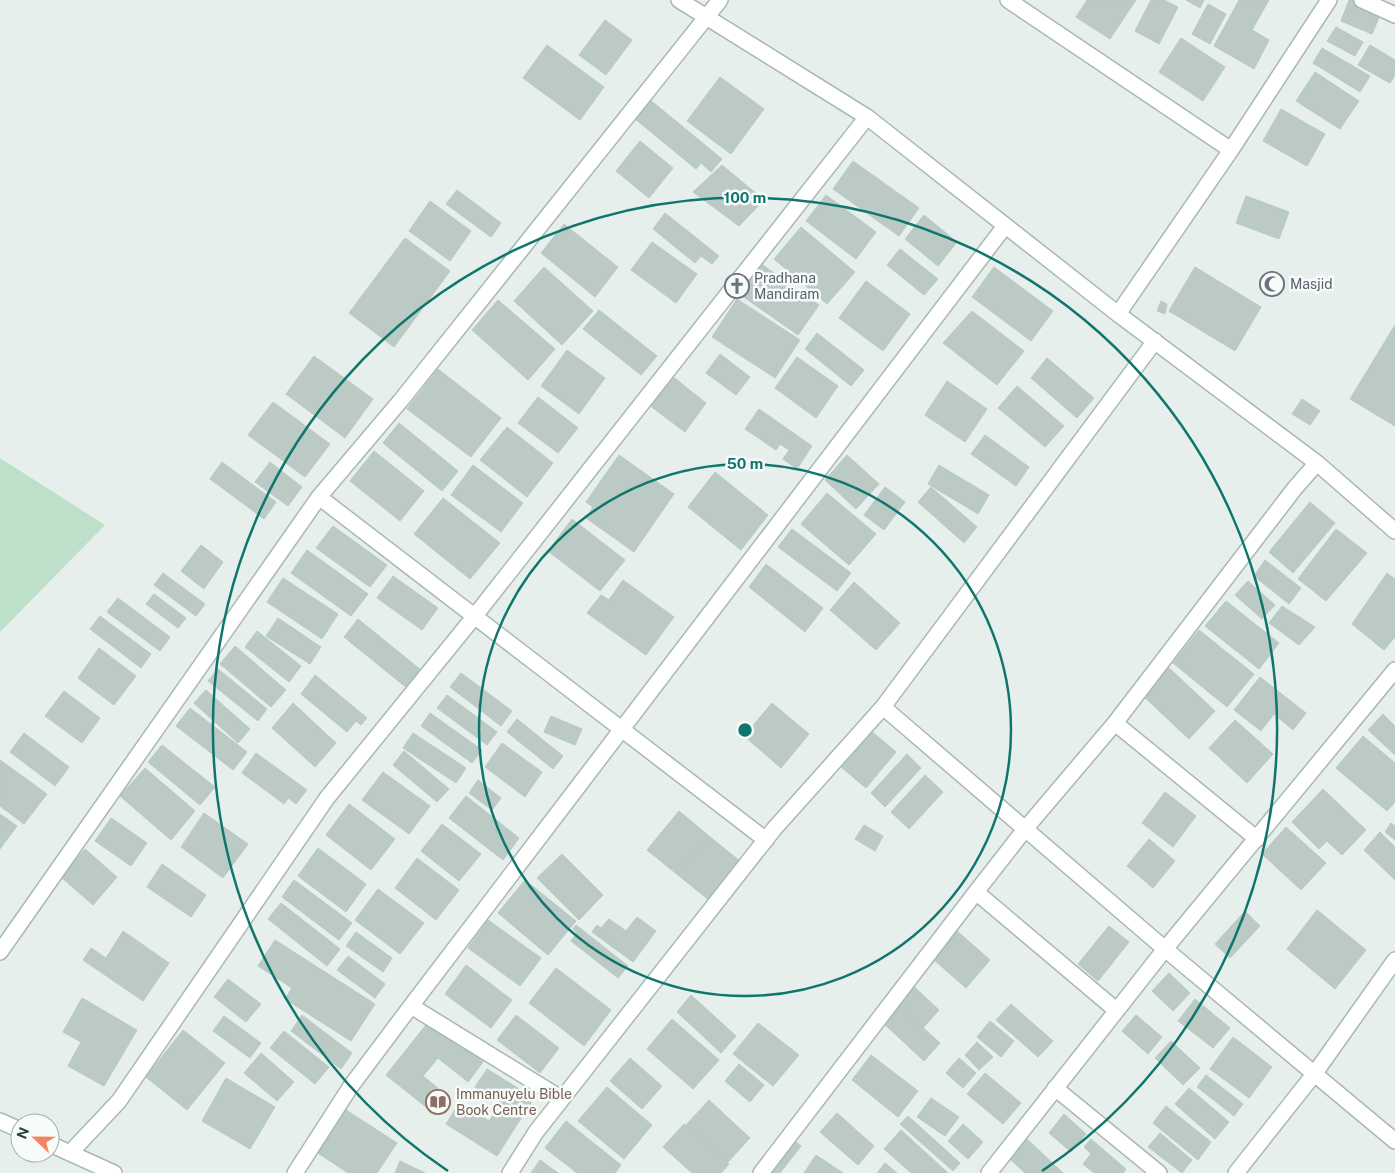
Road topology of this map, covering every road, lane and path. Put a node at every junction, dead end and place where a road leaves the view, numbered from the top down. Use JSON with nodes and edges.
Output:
{"nodes":[{"id":1,"x":679,"y":0,"type":"edge"},
{"id":2,"x":720,"y":0,"type":"edge"},
{"id":3,"x":1008,"y":0,"type":"edge"},
{"id":4,"x":1330,"y":0,"type":"edge"},
{"id":5,"x":1362,"y":0,"type":"edge"},
{"id":6,"x":1395,"y":15,"type":"edge"},
{"id":7,"x":704,"y":18,"type":"junction"},
{"id":8,"x":867,"y":117,"type":"junction"},
{"id":9,"x":1231,"y":150,"type":"junction"},
{"id":10,"x":1005,"y":226,"type":"junction"},
{"id":11,"x":1118,"y":314,"type":"junction"},
{"id":12,"x":1155,"y":341,"type":"junction"},
{"id":13,"x":1317,"y":463,"type":"junction"},
{"id":14,"x":319,"y":497,"type":"junction"},
{"id":15,"x":1395,"y":531,"type":"edge"},
{"id":16,"x":474,"y":617,"type":"junction"},
{"id":17,"x":1395,"y":670,"type":"edge"},
{"id":18,"x":883,"y":707,"type":"junction"},
{"id":19,"x":1115,"y":723,"type":"junction"},
{"id":20,"x":623,"y":729,"type":"junction"},
{"id":21,"x":1026,"y":828,"type":"junction"},
{"id":22,"x":1258,"y":839,"type":"junction"},
{"id":23,"x":766,"y":840,"type":"junction"},
{"id":24,"x":976,"y":892,"type":"junction"},
{"id":25,"x":1165,"y":949,"type":"junction"},
{"id":26,"x":0,"y":952,"type":"edge"},
{"id":27,"x":1395,"y":960,"type":"edge"},
{"id":28,"x":411,"y":1006,"type":"junction"},
{"id":29,"x":1116,"y":1010,"type":"junction"},
{"id":30,"x":1315,"y":1073,"type":"junction"},
{"id":31,"x":1055,"y":1088,"type":"junction"},
{"id":32,"x":562,"y":1099,"type":"junction"},
{"id":33,"x":1395,"y":1140,"type":"edge"},
{"id":34,"x":60,"y":1148,"type":"edge"},
{"id":35,"x":70,"y":1153,"type":"junction"},
{"id":36,"x":114,"y":1173,"type":"edge"},
{"id":37,"x":296,"y":1173,"type":"edge"},
{"id":38,"x":510,"y":1173,"type":"edge"},
{"id":39,"x":761,"y":1173,"type":"edge"},
{"id":40,"x":989,"y":1173,"type":"edge"},
{"id":41,"x":1159,"y":1173,"type":"edge"},
{"id":42,"x":1236,"y":1173,"type":"edge"}],
"edges":[{"from":1,"to":7,"type":"street"},
{"from":2,"to":7,"type":"street"},
{"from":3,"to":9,"type":"street"},
{"from":4,"to":9,"type":"street"},
{"from":5,"to":6,"type":"street"},
{"from":7,"to":8,"type":"street"},
{"from":7,"to":14,"type":"street"},
{"from":8,"to":10,"type":"street"},
{"from":8,"to":16,"type":"street"},
{"from":9,"to":11,"type":"street"},
{"from":10,"to":11,"type":"street"},
{"from":10,"to":20,"type":"street"},
{"from":11,"to":12,"type":"street"},
{"from":12,"to":13,"type":"street"},
{"from":12,"to":18,"type":"street"},
{"from":13,"to":15,"type":"street"},
{"from":13,"to":19,"type":"street"},
{"from":14,"to":16,"type":"street"},
{"from":14,"to":26,"type":"street"},
{"from":16,"to":20,"type":"street"},
{"from":16,"to":35,"type":"street"},
{"from":17,"to":22,"type":"street"},
{"from":18,"to":21,"type":"street"},
{"from":18,"to":23,"type":"street"},
{"from":19,"to":21,"type":"street"},
{"from":19,"to":22,"type":"street"},
{"from":20,"to":23,"type":"street"},
{"from":20,"to":28,"type":"street"},
{"from":21,"to":24,"type":"street"},
{"from":21,"to":25,"type":"street"},
{"from":22,"to":25,"type":"street"},
{"from":23,"to":32,"type":"street"},
{"from":24,"to":29,"type":"street"},
{"from":24,"to":39,"type":"street"},
{"from":25,"to":29,"type":"street"},
{"from":25,"to":30,"type":"street"},
{"from":27,"to":30,"type":"street"},
{"from":28,"to":32,"type":"street"},
{"from":28,"to":37,"type":"street"},
{"from":29,"to":31,"type":"street"},
{"from":30,"to":33,"type":"street"},
{"from":30,"to":42,"type":"street"},
{"from":31,"to":40,"type":"street"},
{"from":31,"to":41,"type":"street"},
{"from":32,"to":38,"type":"street"},
{"from":34,"to":35,"type":"street"},
{"from":35,"to":36,"type":"street"}]}
